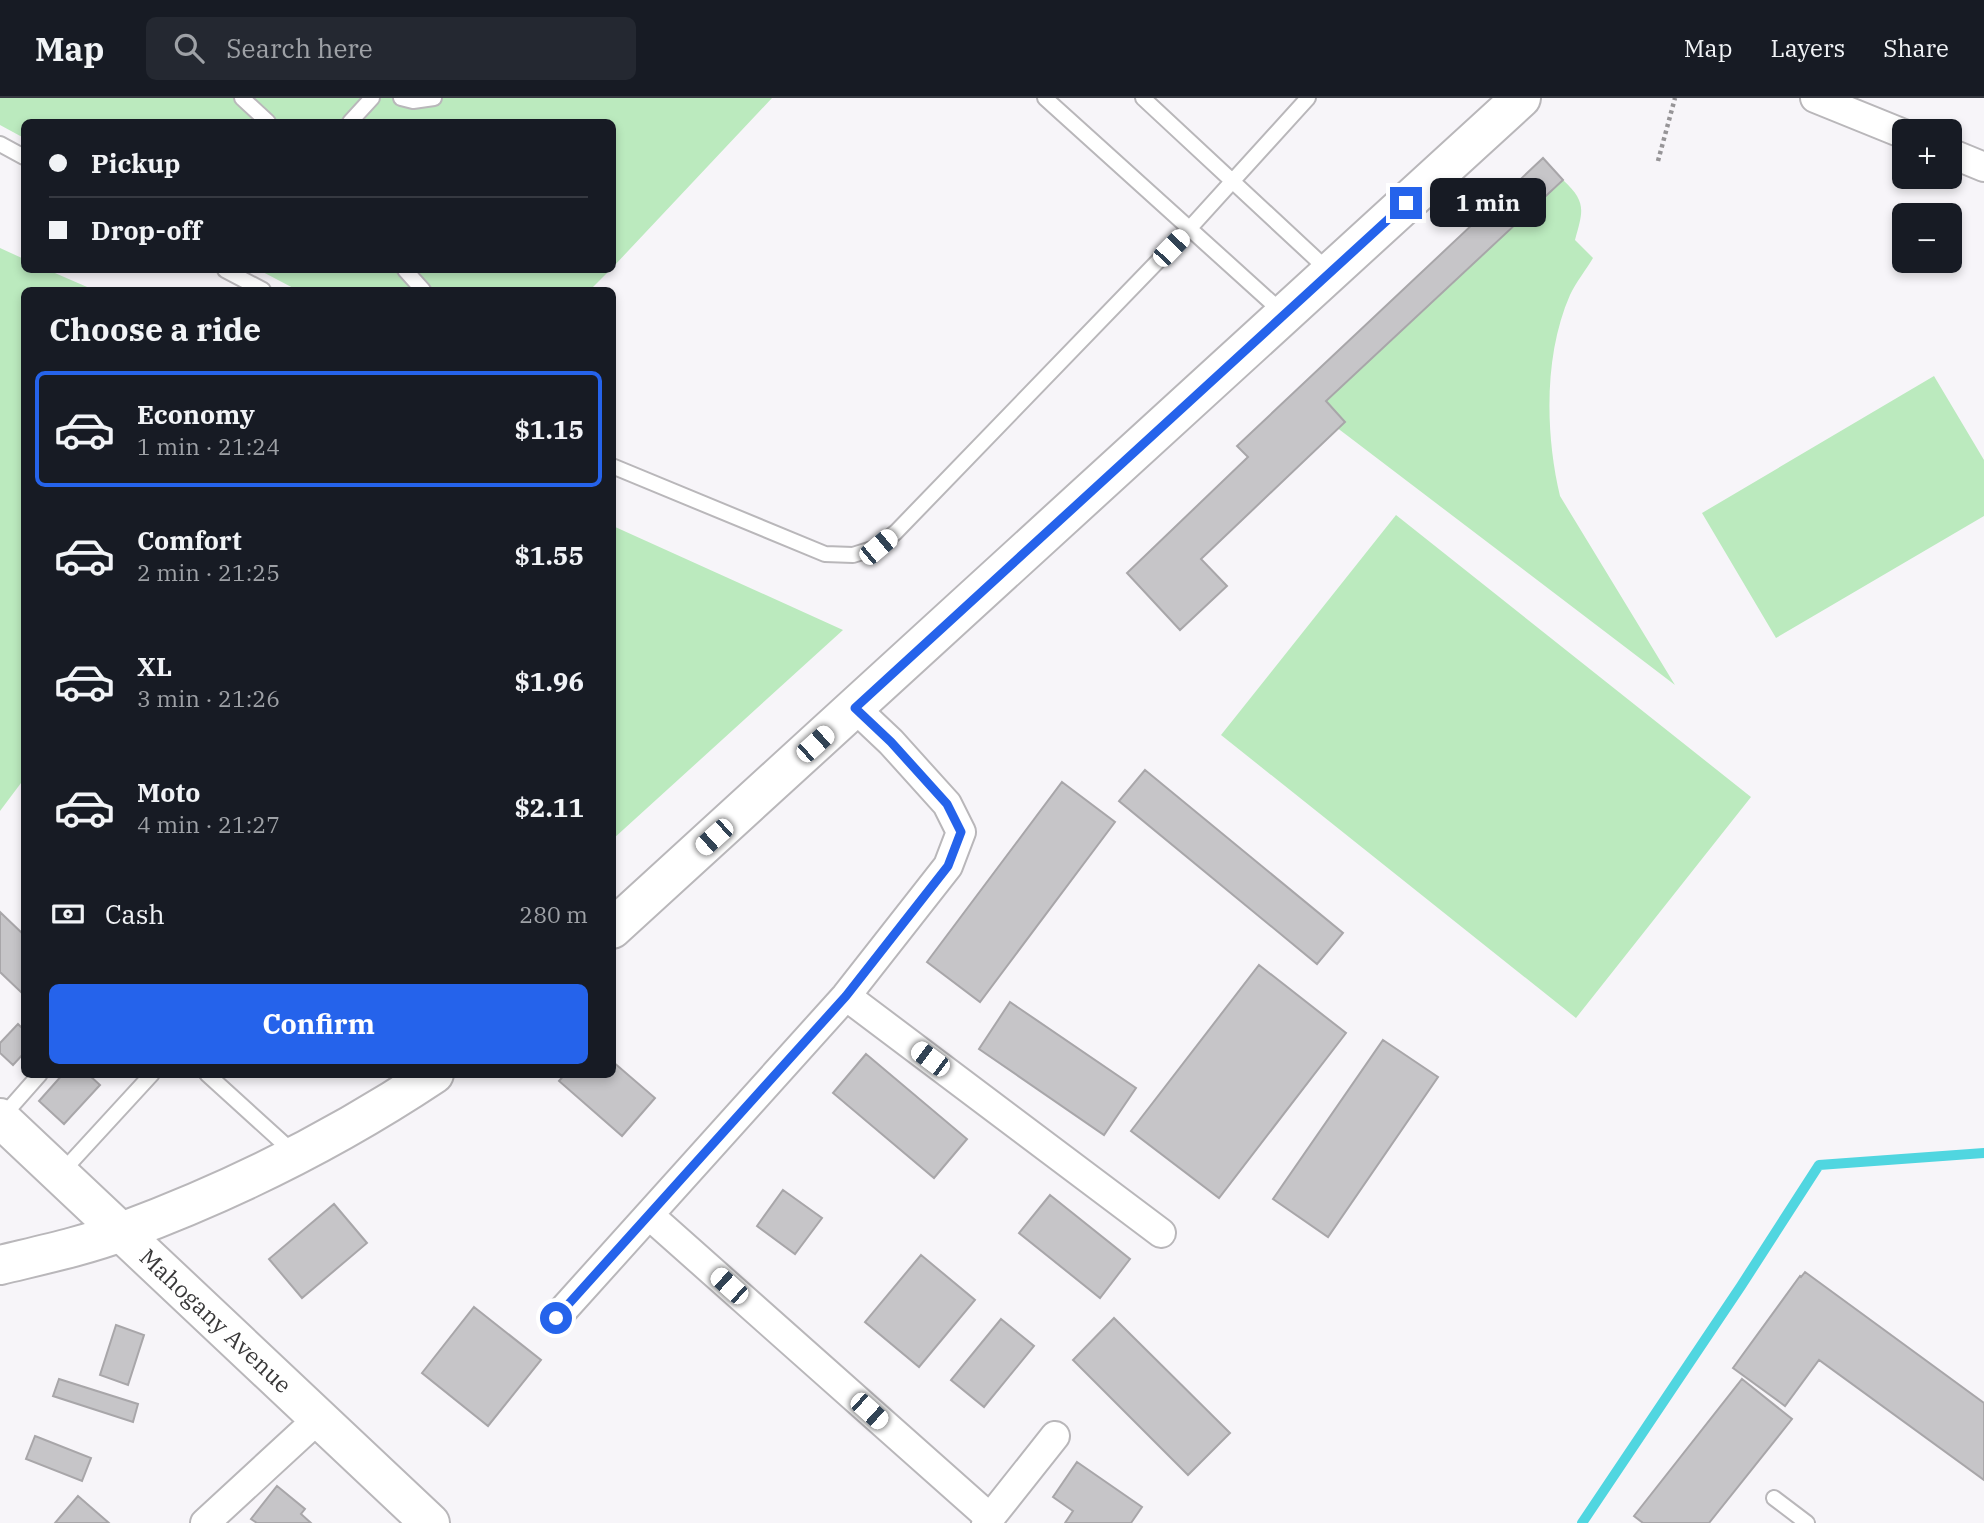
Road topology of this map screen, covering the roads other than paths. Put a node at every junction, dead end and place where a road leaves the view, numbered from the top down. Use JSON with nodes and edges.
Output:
{"nodes":[{"id":1,"x":242,"y":98,"type":"edge"},
{"id":2,"x":372,"y":98,"type":"edge"},
{"id":3,"x":401,"y":98,"type":"edge"},
{"id":4,"x":434,"y":98,"type":"edge"},
{"id":5,"x":1045,"y":98,"type":"edge"},
{"id":6,"x":1143,"y":98,"type":"edge"},
{"id":7,"x":1308,"y":98,"type":"edge"},
{"id":8,"x":1521,"y":98,"type":"edge"},
{"id":9,"x":1815,"y":98,"type":"edge"},
{"id":10,"x":265,"y":119,"type":"edge"},
{"id":11,"x":353,"y":119,"type":"edge"},
{"id":12,"x":1892,"y":129,"type":"edge"},
{"id":13,"x":0,"y":144,"type":"edge"},
{"id":14,"x":21,"y":155,"type":"edge"},
{"id":15,"x":1962,"y":158,"type":"edge"},
{"id":16,"x":1984,"y":167,"type":"edge"},
{"id":17,"x":1232,"y":181,"type":"junction"},
{"id":18,"x":1189,"y":229,"type":"junction"},
{"id":19,"x":1330,"y":272,"type":"junction"},
{"id":20,"x":231,"y":273,"type":"edge"},
{"id":21,"x":408,"y":273,"type":"edge"},
{"id":22,"x":257,"y":287,"type":"edge"},
{"id":23,"x":420,"y":287,"type":"edge"},
{"id":24,"x":1284,"y":314,"type":"junction"},
{"id":25,"x":616,"y":468,"type":"edge"},
{"id":26,"x":855,"y":708,"type":"junction"},
{"id":27,"x":616,"y":925,"type":"edge"},
{"id":28,"x":846,"y":996,"type":"junction"},
{"id":29,"x":36,"y":1078,"type":"edge"},
{"id":30,"x":148,"y":1078,"type":"edge"},
{"id":31,"x":210,"y":1078,"type":"edge"},
{"id":32,"x":428,"y":1078,"type":"edge"},
{"id":33,"x":0,"y":1118,"type":"edge"},
{"id":34,"x":297,"y":1155,"type":"junction"},
{"id":35,"x":60,"y":1174,"type":"junction"},
{"id":36,"x":649,"y":1215,"type":"junction"},
{"id":37,"x":122,"y":1232,"type":"junction"},
{"id":38,"x":1161,"y":1233,"type":"dead end"},
{"id":39,"x":0,"y":1265,"type":"edge"},
{"id":40,"x":556,"y":1318,"type":"dead end"},
{"id":41,"x":318,"y":1418,"type":"junction"},
{"id":42,"x":1055,"y":1436,"type":"dead end"},
{"id":43,"x":1774,"y":1498,"type":"dead end"},
{"id":44,"x":988,"y":1520,"type":"edge"},
{"id":45,"x":205,"y":1523,"type":"edge"},
{"id":46,"x":430,"y":1523,"type":"edge"},
{"id":47,"x":1807,"y":1523,"type":"edge"}],
"edges":[{"from":1,"to":10,"type":"lane"},
{"from":2,"to":11,"type":"lane"},
{"from":3,"to":4,"type":"lane"},
{"from":5,"to":18,"type":"lane"},
{"from":6,"to":17,"type":"lane"},
{"from":7,"to":17,"type":"lane"},
{"from":8,"to":19,"type":"main road"},
{"from":9,"to":12,"type":"street"},
{"from":13,"to":14,"type":"lane"},
{"from":15,"to":16,"type":"street"},
{"from":17,"to":18,"type":"lane"},
{"from":17,"to":19,"type":"lane"},
{"from":18,"to":24,"type":"lane"},
{"from":18,"to":25,"type":"lane"},
{"from":19,"to":24,"type":"main road"},
{"from":20,"to":22,"type":"lane"},
{"from":21,"to":23,"type":"lane"},
{"from":24,"to":26,"type":"main road"},
{"from":26,"to":27,"type":"main road"},
{"from":26,"to":28,"type":"street"},
{"from":28,"to":36,"type":"street"},
{"from":28,"to":38,"type":"street"},
{"from":29,"to":33,"type":"lane"},
{"from":30,"to":35,"type":"lane"},
{"from":31,"to":34,"type":"lane"},
{"from":32,"to":34,"type":"main road"},
{"from":33,"to":35,"type":"main road","name":"Mahogany Avenue"},
{"from":34,"to":37,"type":"main road"},
{"from":35,"to":37,"type":"main road","name":"Mahogany Avenue"},
{"from":36,"to":40,"type":"street"},
{"from":36,"to":44,"type":"street"},
{"from":37,"to":39,"type":"main road"},
{"from":37,"to":41,"type":"main road","name":"Mahogany Avenue"},
{"from":41,"to":45,"type":"street"},
{"from":41,"to":46,"type":"main road","name":"Mahogany Avenue"},
{"from":42,"to":44,"type":"street"},
{"from":43,"to":47,"type":"lane"}]}
